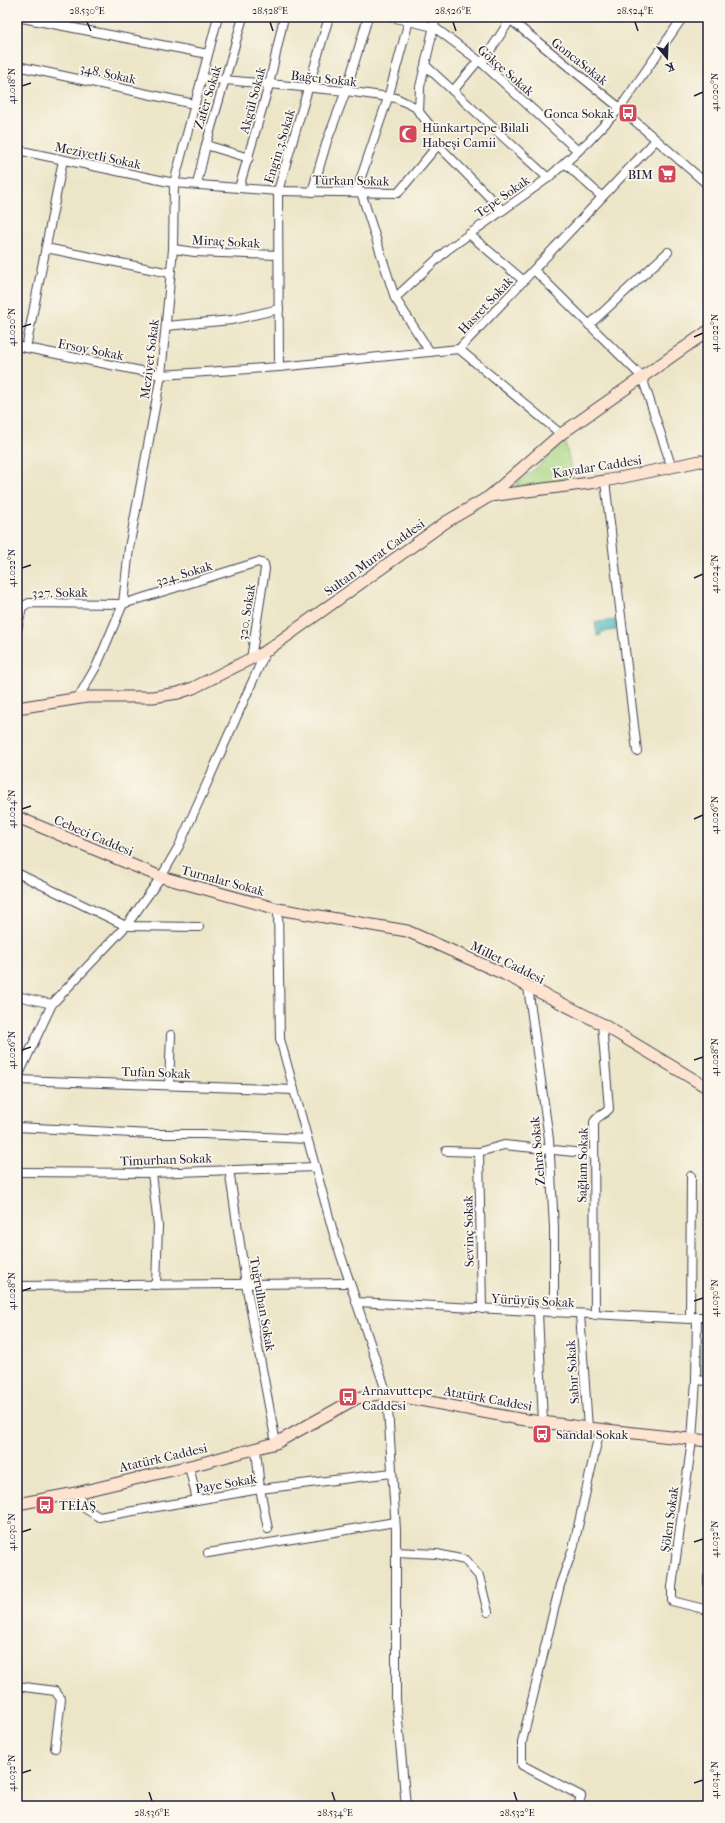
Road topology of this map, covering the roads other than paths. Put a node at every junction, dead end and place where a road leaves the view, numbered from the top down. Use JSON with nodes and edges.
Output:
{"nodes":[{"id":1,"x":17,"y":17,"type":"edge"},
{"id":2,"x":218,"y":17,"type":"edge"},
{"id":3,"x":243,"y":17,"type":"edge"},
{"id":4,"x":284,"y":17,"type":"edge"},
{"id":5,"x":329,"y":17,"type":"edge"},
{"id":6,"x":368,"y":17,"type":"edge"},
{"id":7,"x":391,"y":17,"type":"edge"},
{"id":8,"x":436,"y":17,"type":"edge"},
{"id":9,"x":683,"y":17,"type":"edge"},
{"id":10,"x":510,"y":18,"type":"edge"},
{"id":11,"x":409,"y":19,"type":"edge"},
{"id":12,"x":434,"y":27,"type":"junction"},
{"id":13,"x":208,"y":54,"type":"junction"},
{"id":14,"x":480,"y":62,"type":"junction"},
{"id":15,"x":17,"y":66,"type":"edge"},
{"id":16,"x":426,"y":66,"type":"junction"},
{"id":17,"x":202,"y":78,"type":"junction"},
{"id":18,"x":224,"y":81,"type":"junction"},
{"id":19,"x":269,"y":85,"type":"junction"},
{"id":20,"x":309,"y":88,"type":"junction"},
{"id":21,"x":346,"y":91,"type":"junction"},
{"id":22,"x":453,"y":91,"type":"junction"},
{"id":23,"x":388,"y":98,"type":"junction"},
{"id":24,"x":194,"y":104,"type":"junction"},
{"id":25,"x":620,"y":108,"type":"junction"},
{"id":26,"x":418,"y":112,"type":"junction"},
{"id":27,"x":432,"y":128,"type":"dead end"},
{"id":28,"x":656,"y":140,"type":"junction"},
{"id":29,"x":206,"y":145,"type":"junction"},
{"id":30,"x":17,"y":150,"type":"edge"},
{"id":31,"x":578,"y":151,"type":"junction"},
{"id":32,"x":249,"y":158,"type":"junction"},
{"id":33,"x":63,"y":160,"type":"junction"},
{"id":34,"x":548,"y":178,"type":"junction"},
{"id":35,"x":174,"y":184,"type":"junction"},
{"id":36,"x":197,"y":184,"type":"junction"},
{"id":37,"x":708,"y":185,"type":"edge"},
{"id":38,"x":239,"y":188,"type":"junction"},
{"id":39,"x":278,"y":191,"type":"junction"},
{"id":40,"x":312,"y":192,"type":"junction"},
{"id":41,"x":359,"y":192,"type":"junction"},
{"id":42,"x":602,"y":198,"type":"junction"},
{"id":43,"x":502,"y":210,"type":"junction"},
{"id":44,"x":469,"y":234,"type":"junction"},
{"id":45,"x":46,"y":248,"type":"junction"},
{"id":46,"x":172,"y":249,"type":"junction"},
{"id":47,"x":668,"y":252,"type":"dead end"},
{"id":48,"x":278,"y":255,"type":"junction"},
{"id":49,"x":534,"y":270,"type":"junction"},
{"id":50,"x":170,"y":272,"type":"junction"},
{"id":51,"x":524,"y":281,"type":"junction"},
{"id":52,"x":395,"y":298,"type":"junction"},
{"id":53,"x":279,"y":309,"type":"junction"},
{"id":54,"x":589,"y":324,"type":"junction"},
{"id":55,"x":166,"y":326,"type":"junction"},
{"id":56,"x":708,"y":331,"type":"edge"},
{"id":57,"x":17,"y":346,"type":"edge"},
{"id":58,"x":26,"y":348,"type":"junction"},
{"id":59,"x":460,"y":349,"type":"junction"},
{"id":60,"x":430,"y":352,"type":"junction"},
{"id":61,"x":279,"y":367,"type":"junction"},
{"id":62,"x":161,"y":375,"type":"junction"},
{"id":63,"x":642,"y":377,"type":"junction"},
{"id":64,"x":561,"y":434,"type":"junction"},
{"id":65,"x":708,"y":462,"type":"edge"},
{"id":66,"x":672,"y":468,"type":"junction"},
{"id":67,"x":605,"y":481,"type":"junction"},
{"id":68,"x":490,"y":496,"type":"junction"},
{"id":69,"x":265,"y":569,"type":"joint"},
{"id":70,"x":123,"y":604,"type":"junction"},
{"id":71,"x":17,"y":630,"type":"edge"},
{"id":72,"x":266,"y":651,"type":"junction"},
{"id":73,"x":251,"y":659,"type":"junction"},
{"id":74,"x":78,"y":698,"type":"junction"},
{"id":75,"x":17,"y":708,"type":"edge"},
{"id":76,"x":637,"y":751,"type":"dead end"},
{"id":77,"x":17,"y":818,"type":"edge"},
{"id":78,"x":17,"y":873,"type":"edge"},
{"id":79,"x":161,"y":878,"type":"junction"},
{"id":80,"x":278,"y":908,"type":"junction"},
{"id":81,"x":126,"y":926,"type":"junction"},
{"id":82,"x":199,"y":927,"type":"dead end"},
{"id":83,"x":528,"y":987,"type":"junction"},
{"id":84,"x":17,"y":996,"type":"edge"},
{"id":85,"x":52,"y":1004,"type":"junction"},
{"id":86,"x":602,"y":1024,"type":"junction"},
{"id":87,"x":171,"y":1035,"type":"dead end"},
{"id":88,"x":20,"y":1065,"type":"edge"},
{"id":89,"x":17,"y":1081,"type":"edge"},
{"id":90,"x":169,"y":1085,"type":"junction"},
{"id":91,"x":708,"y":1088,"type":"edge"},
{"id":92,"x":294,"y":1090,"type":"junction"},
{"id":93,"x":17,"y":1127,"type":"edge"},
{"id":94,"x":307,"y":1139,"type":"junction"},
{"id":95,"x":550,"y":1149,"type":"junction"},
{"id":96,"x":446,"y":1151,"type":"dead end"},
{"id":97,"x":479,"y":1152,"type":"junction"},
{"id":98,"x":594,"y":1154,"type":"junction"},
{"id":99,"x":315,"y":1167,"type":"junction"},
{"id":100,"x":228,"y":1169,"type":"junction"},
{"id":101,"x":17,"y":1172,"type":"edge"},
{"id":102,"x":152,"y":1173,"type":"junction"},
{"id":103,"x":691,"y":1176,"type":"dead end"},
{"id":104,"x":350,"y":1282,"type":"junction"},
{"id":105,"x":246,"y":1284,"type":"junction"},
{"id":106,"x":156,"y":1285,"type":"junction"},
{"id":107,"x":17,"y":1286,"type":"edge"},
{"id":108,"x":356,"y":1302,"type":"junction"},
{"id":109,"x":482,"y":1309,"type":"junction"},
{"id":110,"x":538,"y":1312,"type":"junction"},
{"id":111,"x":554,"y":1313,"type":"junction"},
{"id":112,"x":580,"y":1314,"type":"junction"},
{"id":113,"x":595,"y":1315,"type":"junction"},
{"id":114,"x":708,"y":1317,"type":"edge"},
{"id":115,"x":694,"y":1318,"type":"junction"},
{"id":116,"x":696,"y":1380,"type":"junction"},
{"id":117,"x":708,"y":1381,"type":"edge"},
{"id":118,"x":388,"y":1394,"type":"junction"},
{"id":119,"x":543,"y":1422,"type":"junction"},
{"id":120,"x":588,"y":1428,"type":"junction"},
{"id":121,"x":600,"y":1429,"type":"junction"},
{"id":122,"x":692,"y":1440,"type":"junction"},
{"id":123,"x":708,"y":1441,"type":"edge"},
{"id":124,"x":276,"y":1443,"type":"junction"},
{"id":125,"x":256,"y":1449,"type":"junction"},
{"id":126,"x":189,"y":1466,"type":"junction"},
{"id":127,"x":392,"y":1473,"type":"junction"},
{"id":128,"x":260,"y":1489,"type":"junction"},
{"id":129,"x":76,"y":1492,"type":"junction"},
{"id":130,"x":197,"y":1500,"type":"junction"},
{"id":131,"x":17,"y":1504,"type":"edge"},
{"id":132,"x":396,"y":1522,"type":"junction"},
{"id":133,"x":268,"y":1529,"type":"dead end"},
{"id":134,"x":396,"y":1552,"type":"junction"},
{"id":135,"x":208,"y":1553,"type":"dead end"},
{"id":136,"x":708,"y":1577,"type":"edge"},
{"id":137,"x":708,"y":1597,"type":"edge"},
{"id":138,"x":708,"y":1610,"type":"edge"},
{"id":139,"x":488,"y":1612,"type":"dead end"},
{"id":140,"x":17,"y":1686,"type":"edge"},
{"id":141,"x":56,"y":1748,"type":"dead end"},
{"id":142,"x":406,"y":1806,"type":"edge"},
{"id":143,"x":578,"y":1806,"type":"edge"}],
"edges":[{"from":1,"to":13,"type":"street"},
{"from":2,"to":13,"type":"street","name":"Meziyet Sokak"},
{"from":3,"to":18,"type":"street","name":"Zafer Sokak"},
{"from":4,"to":19,"type":"street","name":"Akgül Sokak"},
{"from":5,"to":20,"type":"street","name":"Engin 3.Sokak"},
{"from":6,"to":21,"type":"street"},
{"from":7,"to":11,"type":"street","name":"Gökçe Sokak"},
{"from":8,"to":12,"type":"street"},
{"from":9,"to":25,"type":"street","name":"Tepe Sokak"},
{"from":10,"to":14,"type":"street"},
{"from":10,"to":25,"type":"street","name":"GoncaSokak"},
{"from":11,"to":12,"type":"street","name":"Gökçe Sokak"},
{"from":11,"to":23,"type":"street"},
{"from":12,"to":14,"type":"street","name":"Gökçe Sokak"},
{"from":12,"to":16,"type":"street"},
{"from":13,"to":17,"type":"street","name":"Meziyet Sokak"},
{"from":14,"to":22,"type":"street"},
{"from":14,"to":31,"type":"street","name":"Gökçe Sokak"},
{"from":15,"to":24,"type":"street","name":"348. Sokak"},
{"from":16,"to":22,"type":"street"},
{"from":16,"to":26,"type":"street"},
{"from":17,"to":18,"type":"street","name":"Bağcı Sokak"},
{"from":17,"to":24,"type":"street","name":"Meziyet Sokak"},
{"from":18,"to":19,"type":"street","name":"Bağcı Sokak"},
{"from":18,"to":29,"type":"street","name":"Zafer Sokak"},
{"from":19,"to":20,"type":"street","name":"Bağcı Sokak"},
{"from":19,"to":32,"type":"street","name":"Akgül Sokak"},
{"from":20,"to":21,"type":"street","name":"Bağcı Sokak"},
{"from":20,"to":39,"type":"street","name":"Engin 3.Sokak"},
{"from":21,"to":23,"type":"street","name":"Bağcı Sokak"},
{"from":21,"to":40,"type":"street"},
{"from":22,"to":34,"type":"street"},
{"from":23,"to":26,"type":"street","name":"Bağcı Sokak"},
{"from":23,"to":41,"type":"street"},
{"from":24,"to":35,"type":"street","name":"Meziyet Sokak"},
{"from":25,"to":28,"type":"street"},
{"from":25,"to":31,"type":"street","name":"Tepe Sokak"},
{"from":26,"to":27,"type":"street","name":"Bağcı Sokak"},
{"from":28,"to":37,"type":"street"},
{"from":28,"to":42,"type":"street","name":"Hasret Sokak"},
{"from":29,"to":32,"type":"street"},
{"from":29,"to":36,"type":"street","name":"Zafer Sokak"},
{"from":30,"to":33,"type":"street","name":"Meziyetli Sokak"},
{"from":31,"to":34,"type":"street","name":"Tepe Sokak"},
{"from":31,"to":42,"type":"street"},
{"from":32,"to":38,"type":"street","name":"Akgül Sokak"},
{"from":33,"to":35,"type":"street","name":"Meziyetli Sokak"},
{"from":33,"to":45,"type":"street"},
{"from":34,"to":43,"type":"street","name":"Tepe Sokak"},
{"from":35,"to":36,"type":"street","name":"Türkan Sokak"},
{"from":35,"to":46,"type":"street","name":"Meziyet Sokak"},
{"from":36,"to":38,"type":"street","name":"Türkan Sokak"},
{"from":38,"to":39,"type":"street","name":"Türkan Sokak"},
{"from":39,"to":40,"type":"street","name":"Türkan Sokak"},
{"from":39,"to":48,"type":"street","name":"Engin 3.Sokak"},
{"from":40,"to":41,"type":"street","name":"Türkan Sokak"},
{"from":41,"to":43,"type":"street","name":"Türkan Sokak"},
{"from":41,"to":52,"type":"street"},
{"from":42,"to":49,"type":"street","name":"Hasret Sokak"},
{"from":43,"to":44,"type":"street","name":"Tepe Sokak"},
{"from":44,"to":51,"type":"street"},
{"from":44,"to":52,"type":"street","name":"Tepe Sokak"},
{"from":45,"to":50,"type":"street"},
{"from":45,"to":58,"type":"street"},
{"from":46,"to":48,"type":"street","name":"Miraç Sokak"},
{"from":46,"to":50,"type":"street","name":"Meziyet Sokak"},
{"from":47,"to":54,"type":"street"},
{"from":48,"to":53,"type":"street","name":"Engin 3.Sokak"},
{"from":49,"to":51,"type":"street","name":"Hasret Sokak"},
{"from":49,"to":54,"type":"street"},
{"from":50,"to":55,"type":"street","name":"Meziyet Sokak"},
{"from":51,"to":59,"type":"street","name":"Hasret Sokak"},
{"from":52,"to":60,"type":"street"},
{"from":53,"to":55,"type":"street"},
{"from":53,"to":61,"type":"street","name":"Engin 3.Sokak"},
{"from":54,"to":63,"type":"street"},
{"from":55,"to":62,"type":"street","name":"Meziyet Sokak"},
{"from":56,"to":63,"type":"street","name":"Sultan Murat Caddesi"},
{"from":57,"to":58,"type":"street","name":"Ersoy Sokak"},
{"from":58,"to":62,"type":"street","name":"Ersoy Sokak"},
{"from":59,"to":60,"type":"street","name":"Hasret Sokak"},
{"from":59,"to":64,"type":"street"},
{"from":60,"to":61,"type":"street","name":"Hasret Sokak"},
{"from":61,"to":62,"type":"street","name":"Ersoy Sokak"},
{"from":62,"to":70,"type":"street","name":"Meziyet Sokak"},
{"from":63,"to":64,"type":"street","name":"Sultan Murat Caddesi"},
{"from":63,"to":66,"type":"street"},
{"from":64,"to":68,"type":"street","name":"Sultan Murat Caddesi"},
{"from":65,"to":66,"type":"street","name":"Kayalar Caddesi"},
{"from":66,"to":67,"type":"street","name":"Kayalar Caddesi"},
{"from":67,"to":68,"type":"street","name":"Kayalar Caddesi"},
{"from":67,"to":76,"type":"street"},
{"from":68,"to":72,"type":"street","name":"Sultan Murat Caddesi"},
{"from":69,"to":70,"type":"street","name":"324. Sokak"},
{"from":69,"to":73,"type":"street","name":"320. Sokak"},
{"from":70,"to":71,"type":"street","name":"327. Sokak"},
{"from":70,"to":74,"type":"street","name":"Meziyet Sokak"},
{"from":72,"to":73,"type":"street","name":"Sultan Murat Caddesi"},
{"from":72,"to":79,"type":"street"},
{"from":73,"to":74,"type":"street","name":"Sultan Murat Caddesi"},
{"from":74,"to":75,"type":"street","name":"Sultan Murat Caddesi"},
{"from":77,"to":79,"type":"street","name":"Cebeci Caddesi"},
{"from":78,"to":81,"type":"street"},
{"from":79,"to":80,"type":"street","name":"Turnalar Sokak"},
{"from":79,"to":81,"type":"street"},
{"from":80,"to":83,"type":"street","name":"Millet Caddesi"},
{"from":80,"to":92,"type":"street"},
{"from":81,"to":82,"type":"street"},
{"from":81,"to":85,"type":"street"},
{"from":83,"to":86,"type":"street","name":"Millet Caddesi"},
{"from":83,"to":95,"type":"street","name":"Zehra Sokak"},
{"from":84,"to":85,"type":"street"},
{"from":85,"to":88,"type":"street"},
{"from":86,"to":91,"type":"street","name":"Millet Caddesi"},
{"from":86,"to":98,"type":"street","name":"Sağlam Sokak"},
{"from":87,"to":90,"type":"street"},
{"from":88,"to":89,"type":"street"},
{"from":89,"to":90,"type":"street","name":"Tufan Sokak"},
{"from":90,"to":92,"type":"street","name":"Tufan Sokak"},
{"from":92,"to":94,"type":"street"},
{"from":93,"to":94,"type":"street"},
{"from":94,"to":99,"type":"street"},
{"from":95,"to":97,"type":"street"},
{"from":95,"to":98,"type":"street"},
{"from":95,"to":111,"type":"street","name":"Zehra Sokak"},
{"from":96,"to":97,"type":"street"},
{"from":97,"to":109,"type":"street","name":"Sevinç Sokak"},
{"from":98,"to":113,"type":"street","name":"Sağlam Sokak"},
{"from":99,"to":100,"type":"street","name":"Timurhan Sokak"},
{"from":99,"to":104,"type":"street"},
{"from":100,"to":102,"type":"street","name":"Timurhan Sokak"},
{"from":100,"to":105,"type":"street","name":"Tuğrulhan Sokak"},
{"from":101,"to":102,"type":"street","name":"Timurhan Sokak"},
{"from":102,"to":106,"type":"street"},
{"from":103,"to":115,"type":"street","name":"Şölen Sokak"},
{"from":104,"to":105,"type":"street"},
{"from":104,"to":108,"type":"street"},
{"from":105,"to":106,"type":"street"},
{"from":105,"to":124,"type":"street","name":"Tuğrulhan Sokak"},
{"from":106,"to":107,"type":"street"},
{"from":108,"to":109,"type":"street","name":"Yürüyüş Sokak"},
{"from":108,"to":118,"type":"street"},
{"from":109,"to":110,"type":"street","name":"Yürüyüş Sokak"},
{"from":110,"to":111,"type":"street","name":"Yürüyüş Sokak"},
{"from":110,"to":119,"type":"street"},
{"from":111,"to":112,"type":"street","name":"Yürüyüş Sokak"},
{"from":112,"to":113,"type":"street","name":"Yürüyüş Sokak"},
{"from":112,"to":120,"type":"street","name":"Sabır Sokak"},
{"from":113,"to":115,"type":"street","name":"Yürüyüş Sokak"},
{"from":114,"to":115,"type":"street","name":"Yürüyüş Sokak"},
{"from":115,"to":116,"type":"street","name":"Şölen Sokak"},
{"from":116,"to":117,"type":"street"},
{"from":116,"to":122,"type":"street","name":"Şölen Sokak"},
{"from":118,"to":119,"type":"street","name":"Atatürk Caddesi"},
{"from":118,"to":124,"type":"street","name":"Atatürk Caddesi"},
{"from":118,"to":127,"type":"street"},
{"from":119,"to":120,"type":"street","name":"Atatürk Caddesi"},
{"from":120,"to":121,"type":"street","name":"Atatürk Caddesi"},
{"from":121,"to":122,"type":"street","name":"Atatürk Caddesi"},
{"from":121,"to":143,"type":"street"},
{"from":122,"to":123,"type":"street","name":"Atatürk Caddesi"},
{"from":122,"to":138,"type":"street","name":"Şölen Sokak"},
{"from":124,"to":125,"type":"street","name":"Atatürk Caddesi"},
{"from":125,"to":126,"type":"street","name":"Atatürk Caddesi"},
{"from":125,"to":128,"type":"street"},
{"from":126,"to":129,"type":"street","name":"Atatürk Caddesi"},
{"from":126,"to":130,"type":"street"},
{"from":127,"to":128,"type":"street","name":"Paye Sokak"},
{"from":127,"to":132,"type":"street"},
{"from":128,"to":130,"type":"street","name":"Paye Sokak"},
{"from":128,"to":133,"type":"street"},
{"from":129,"to":130,"type":"street","name":"Paye Sokak"},
{"from":129,"to":131,"type":"street","name":"Atatürk Caddesi"},
{"from":132,"to":134,"type":"street"},
{"from":132,"to":135,"type":"street"},
{"from":134,"to":139,"type":"street"},
{"from":134,"to":142,"type":"street"},
{"from":136,"to":137,"type":"street"},
{"from":140,"to":141,"type":"street"}]}
